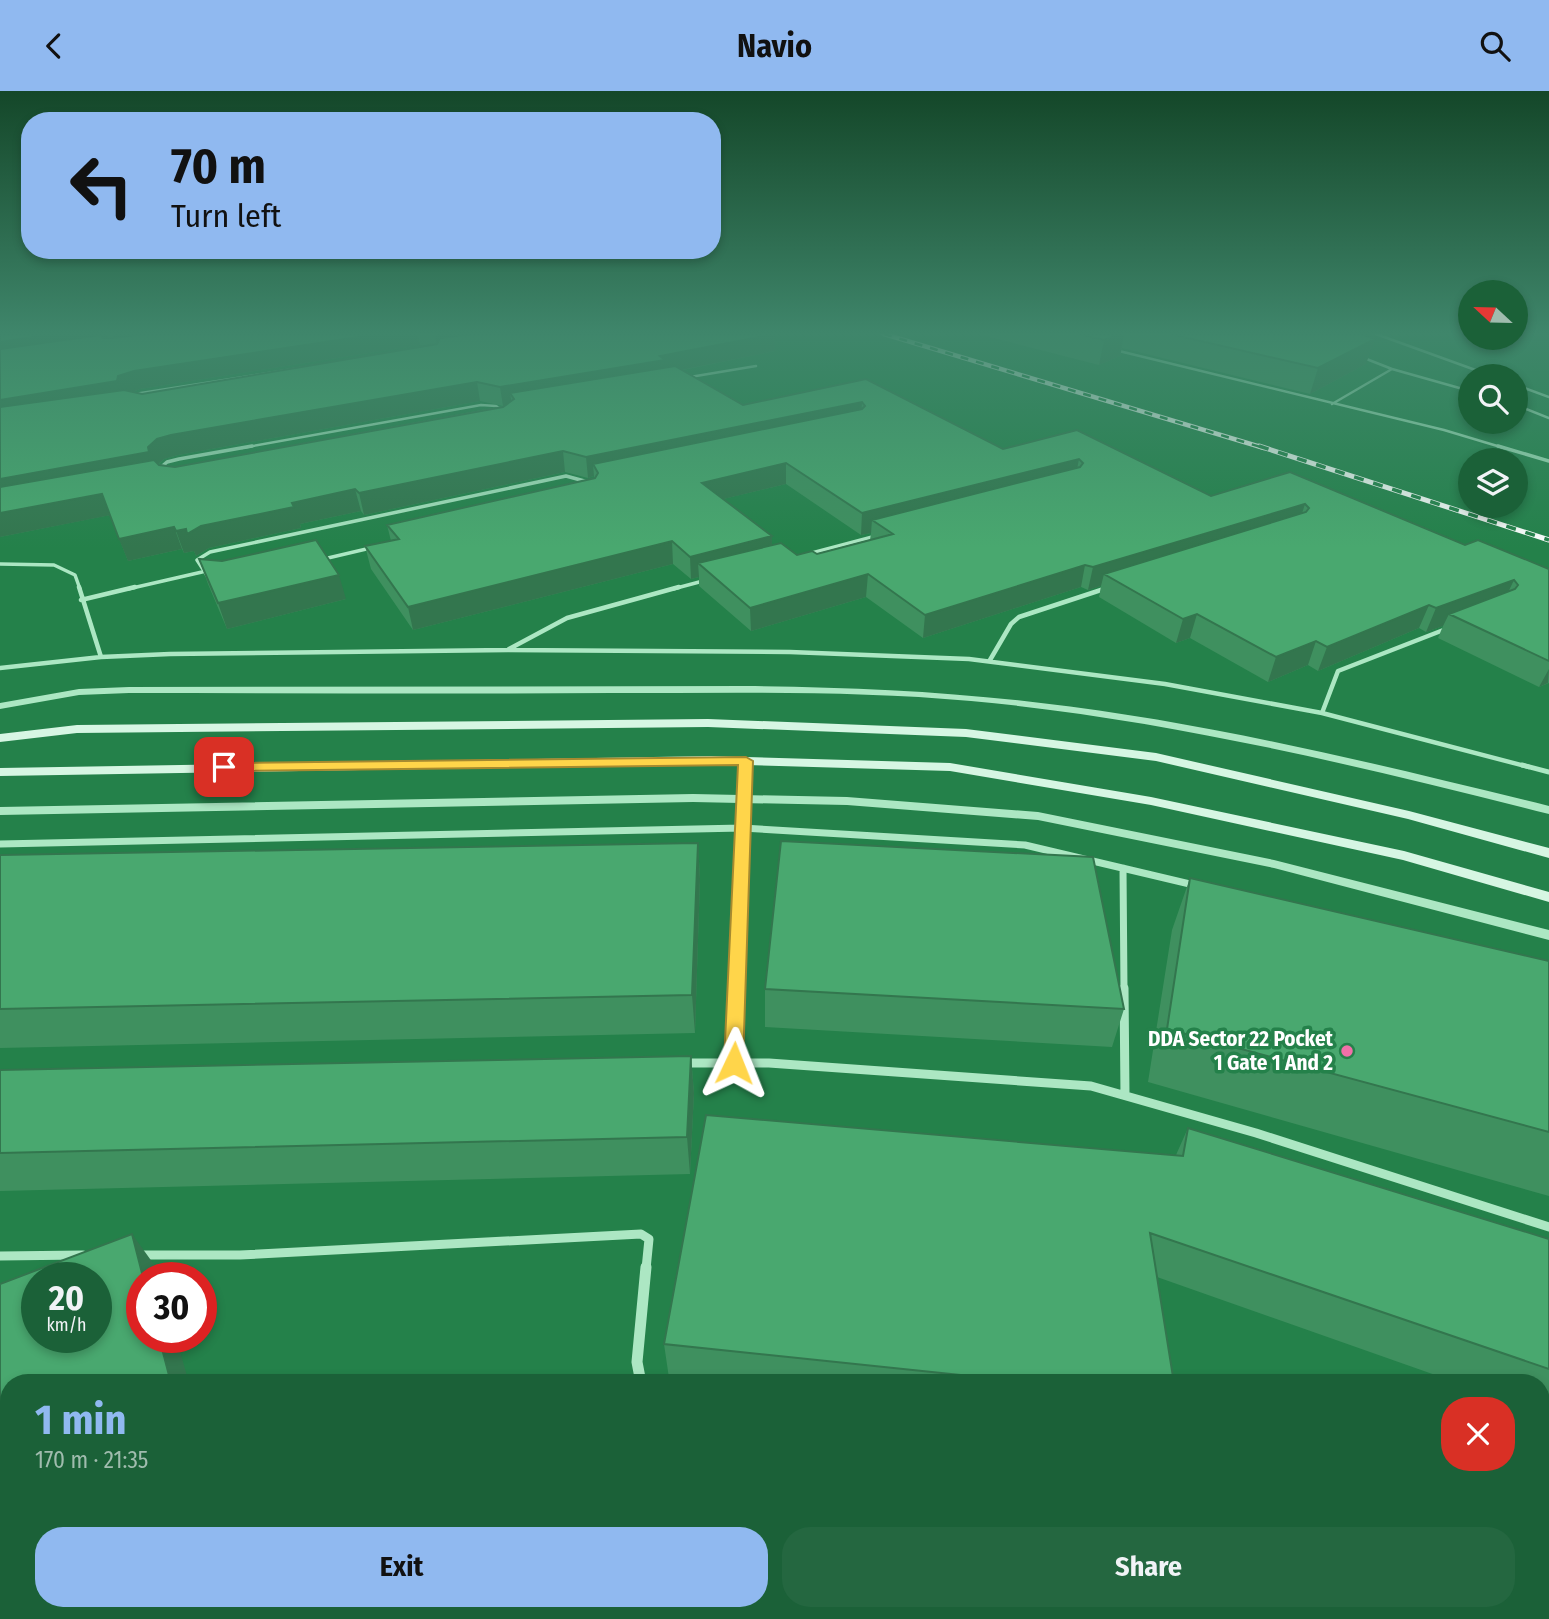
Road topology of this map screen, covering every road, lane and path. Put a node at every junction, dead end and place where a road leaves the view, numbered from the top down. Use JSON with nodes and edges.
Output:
{"nodes":[{"id":1,"x":133,"y":405,"type":"edge"},
{"id":2,"x":165,"y":405,"type":"edge"},
{"id":3,"x":479,"y":405,"type":"edge"},
{"id":4,"x":494,"y":405,"type":"edge"},
{"id":5,"x":1338,"y":405,"type":"edge"},
{"id":6,"x":517,"y":408,"type":"edge"},
{"id":7,"x":504,"y":410,"type":"junction"},
{"id":8,"x":1528,"y":410,"type":"edge"},
{"id":9,"x":1549,"y":418,"type":"edge"},
{"id":10,"x":1549,"y":461,"type":"edge"},
{"id":11,"x":602,"y":479,"type":"edge"},
{"id":12,"x":588,"y":482,"type":"junction"},
{"id":13,"x":889,"y":533,"type":"edge"},
{"id":14,"x":796,"y":557,"type":"edge"},
{"id":15,"x":0,"y":564,"type":"edge"},
{"id":16,"x":202,"y":572,"type":"junction"},
{"id":17,"x":716,"y":578,"type":"edge"},
{"id":18,"x":1111,"y":587,"type":"edge"},
{"id":19,"x":82,"y":600,"type":"junction"},
{"id":20,"x":1451,"y":627,"type":"edge"},
{"id":21,"x":508,"y":650,"type":"junction"},
{"id":22,"x":101,"y":657,"type":"junction"},
{"id":23,"x":990,"y":660,"type":"junction"},
{"id":24,"x":0,"y":668,"type":"edge"},
{"id":25,"x":0,"y":706,"type":"edge"},
{"id":26,"x":1322,"y":713,"type":"junction"},
{"id":27,"x":0,"y":738,"type":"edge"},
{"id":28,"x":746,"y":761,"type":"junction"},
{"id":29,"x":0,"y":772,"type":"edge"},
{"id":30,"x":1549,"y":772,"type":"edge"},
{"id":31,"x":742,"y":799,"type":"junction"},
{"id":32,"x":1549,"y":810,"type":"edge"},
{"id":33,"x":0,"y":811,"type":"edge"},
{"id":34,"x":742,"y":828,"type":"junction"},
{"id":35,"x":0,"y":844,"type":"edge"},
{"id":36,"x":1549,"y":853,"type":"edge"},
{"id":37,"x":1124,"y":868,"type":"junction"},
{"id":38,"x":1204,"y":888,"type":"edge"},
{"id":39,"x":1549,"y":897,"type":"edge"},
{"id":40,"x":1549,"y":935,"type":"edge"},
{"id":41,"x":665,"y":1063,"type":"edge"},
{"id":42,"x":734,"y":1063,"type":"junction"},
{"id":43,"x":1125,"y":1095,"type":"junction"},
{"id":44,"x":1549,"y":1227,"type":"edge"},
{"id":45,"x":93,"y":1255,"type":"edge"},
{"id":46,"x":133,"y":1255,"type":"edge"},
{"id":47,"x":0,"y":1256,"type":"edge"},
{"id":48,"x":639,"y":1374,"type":"edge"}],
"edges":[{"from":1,"to":2,"type":"lane"},
{"from":3,"to":7,"type":"lane"},
{"from":4,"to":7,"type":"lane"},
{"from":5,"to":10,"type":"lane"},
{"from":6,"to":7,"type":"lane"},
{"from":8,"to":9,"type":"lane"},
{"from":11,"to":12,"type":"lane"},
{"from":12,"to":16,"type":"lane"},
{"from":12,"to":16,"type":"lane"},
{"from":13,"to":14,"type":"lane"},
{"from":15,"to":19,"type":"lane"},
{"from":16,"to":19,"type":"lane"},
{"from":17,"to":21,"type":"lane"},
{"from":18,"to":23,"type":"lane"},
{"from":19,"to":22,"type":"lane"},
{"from":20,"to":26,"type":"lane"},
{"from":21,"to":22,"type":"lane"},
{"from":21,"to":23,"type":"lane"},
{"from":22,"to":24,"type":"lane"},
{"from":23,"to":26,"type":"lane"},
{"from":25,"to":32,"type":"street"},
{"from":26,"to":30,"type":"lane"},
{"from":27,"to":36,"type":"main road"},
{"from":28,"to":29,"type":"main road"},
{"from":28,"to":31,"type":"street"},
{"from":28,"to":39,"type":"main road"},
{"from":31,"to":33,"type":"street"},
{"from":31,"to":34,"type":"street"},
{"from":31,"to":40,"type":"street"},
{"from":34,"to":35,"type":"street"},
{"from":34,"to":37,"type":"street"},
{"from":34,"to":42,"type":"street"},
{"from":37,"to":38,"type":"street"},
{"from":37,"to":43,"type":"street"},
{"from":41,"to":42,"type":"street"},
{"from":42,"to":43,"type":"street"},
{"from":43,"to":44,"type":"street"},
{"from":45,"to":47,"type":"street"},
{"from":46,"to":48,"type":"street"}]}
